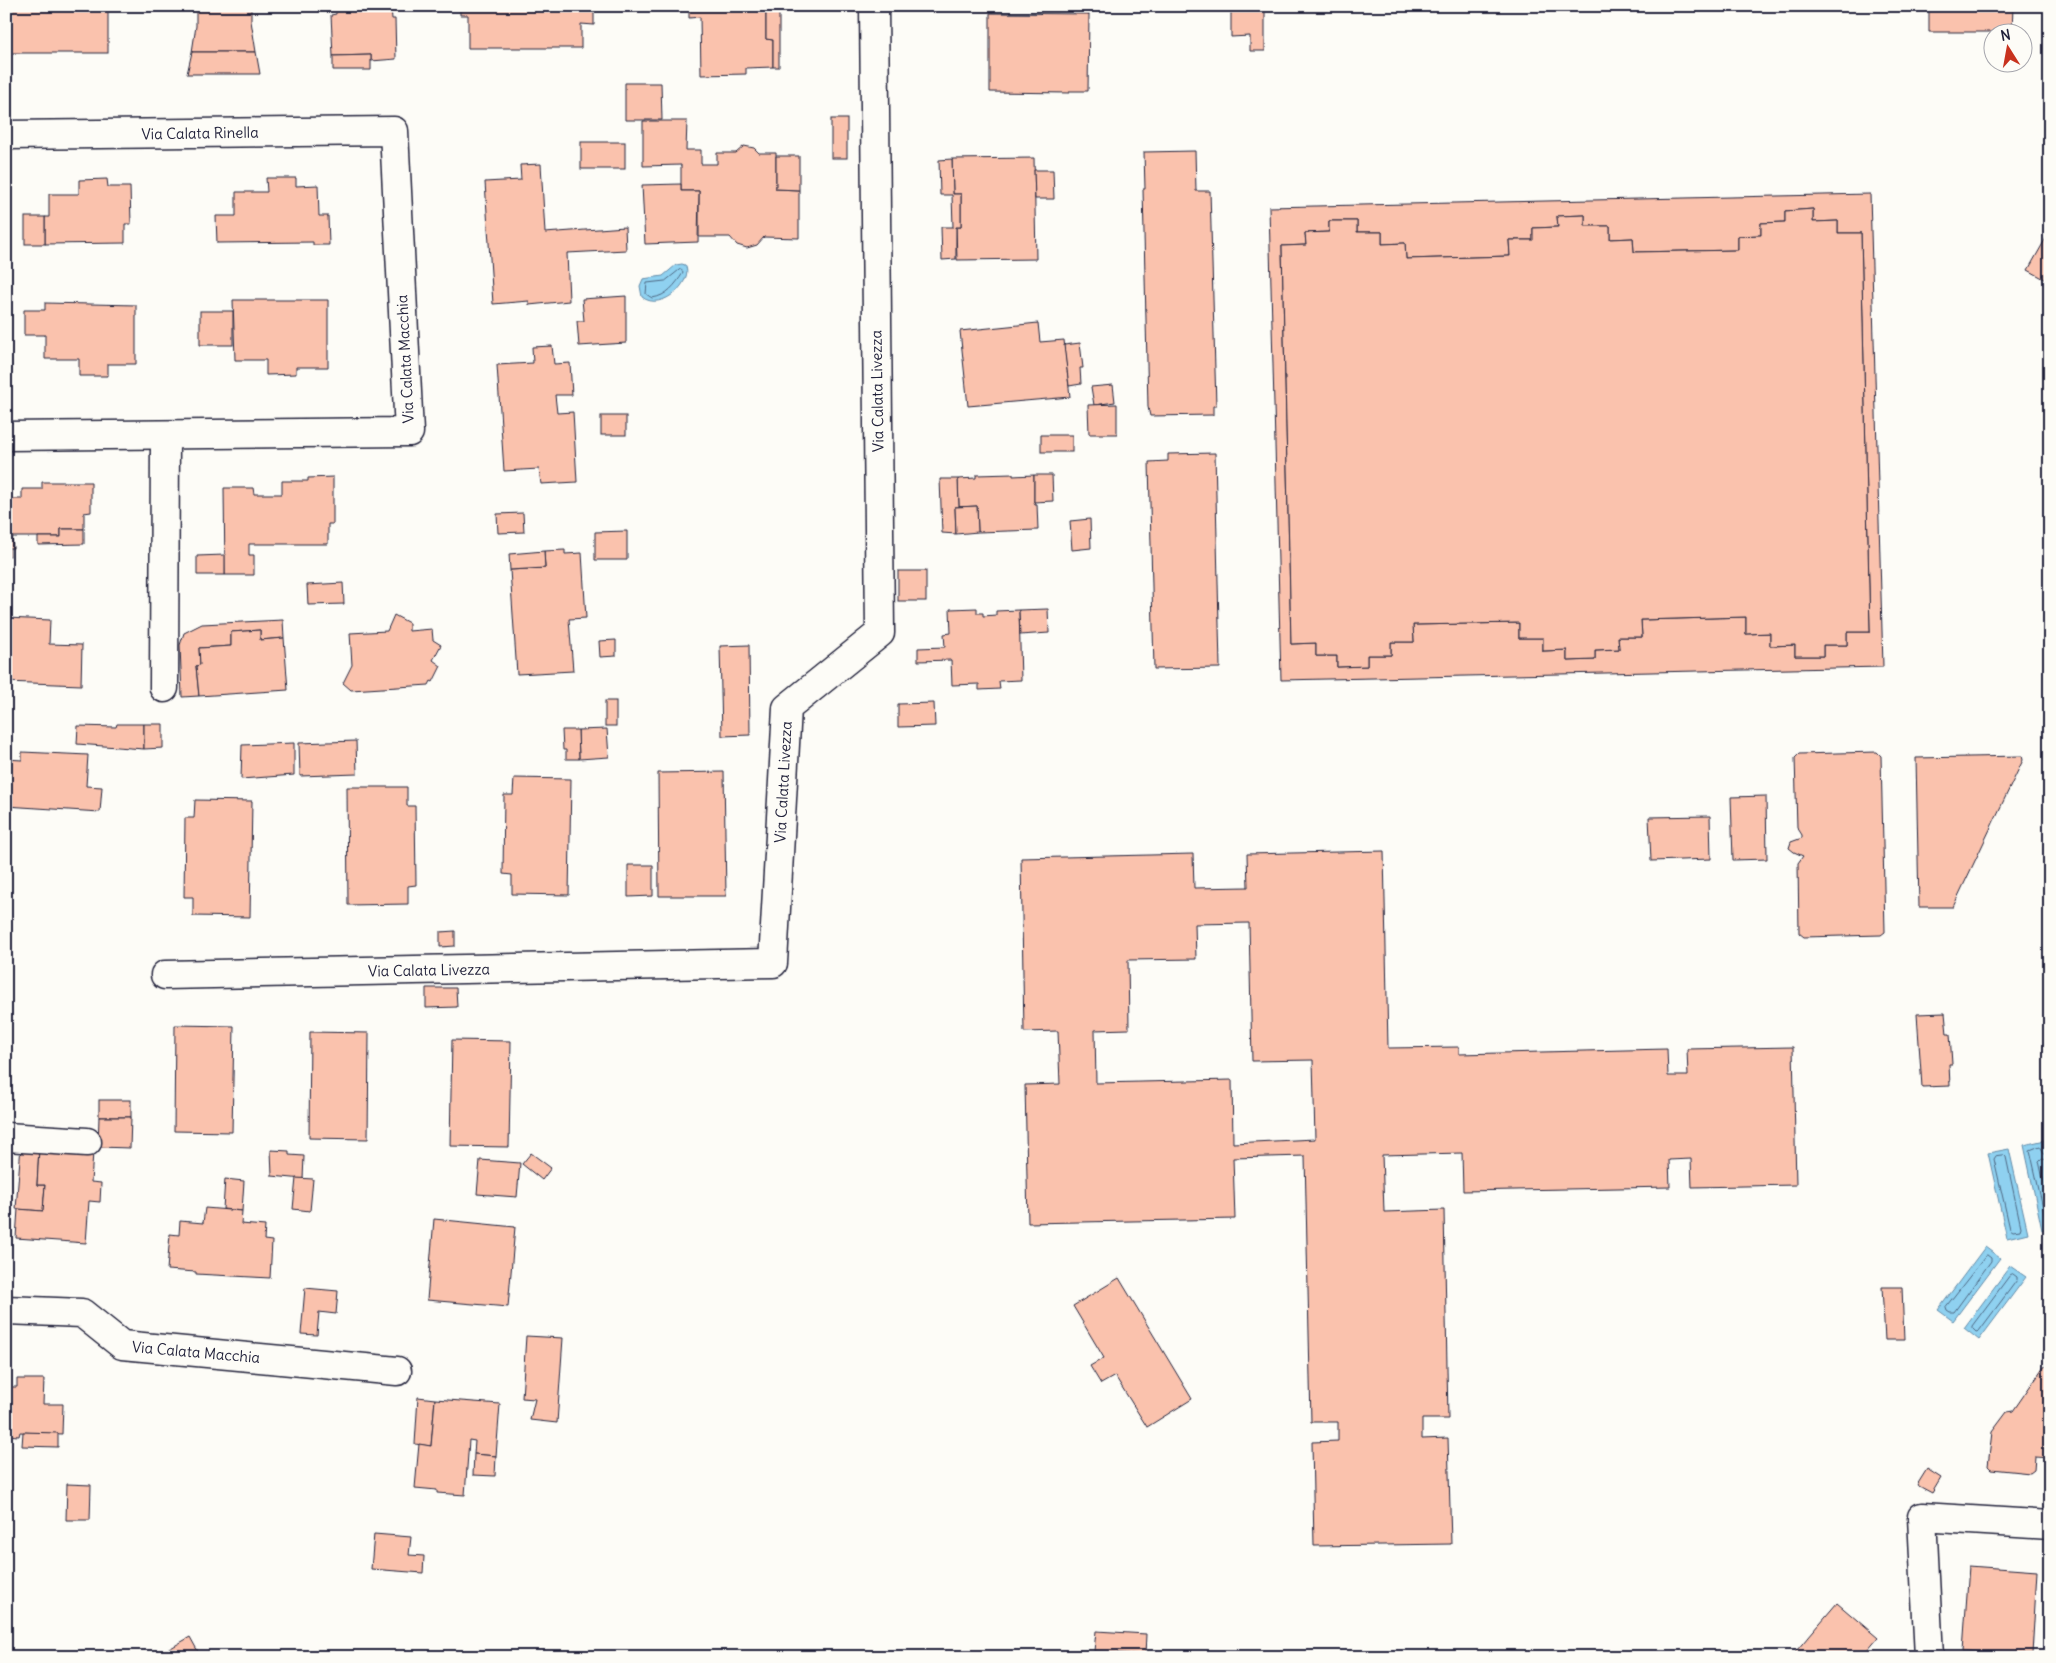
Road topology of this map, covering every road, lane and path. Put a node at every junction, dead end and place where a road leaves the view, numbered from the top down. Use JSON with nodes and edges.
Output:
{"nodes":[{"id":1,"x":874,"y":6,"type":"edge"},
{"id":2,"x":394,"y":131,"type":"joint"},
{"id":3,"x":6,"y":135,"type":"edge"},
{"id":4,"x":165,"y":435,"type":"junction"},
{"id":5,"x":6,"y":436,"type":"edge"},
{"id":6,"x":164,"y":688,"type":"dead end"},
{"id":7,"x":165,"y":975,"type":"dead end"},
{"id":8,"x":6,"y":1137,"type":"edge"},
{"id":9,"x":87,"y":1142,"type":"dead end"},
{"id":10,"x":6,"y":1310,"type":"edge"},
{"id":11,"x":397,"y":1371,"type":"dead end"},
{"id":12,"x":2050,"y":1525,"type":"edge"},
{"id":13,"x":1929,"y":1657,"type":"edge"}],
"edges":[{"from":1,"to":7,"type":"street","name":"Via Calata Livezza"},
{"from":2,"to":3,"type":"street","name":"Via Calata Rinella"},
{"from":2,"to":4,"type":"street","name":"Via Calata Macchia"},
{"from":4,"to":5,"type":"street","name":"Via Calata Macchia"},
{"from":4,"to":6,"type":"street"},
{"from":8,"to":9,"type":"street"},
{"from":10,"to":11,"type":"street","name":"Via Calata Macchia"},
{"from":12,"to":13,"type":"street"}]}
